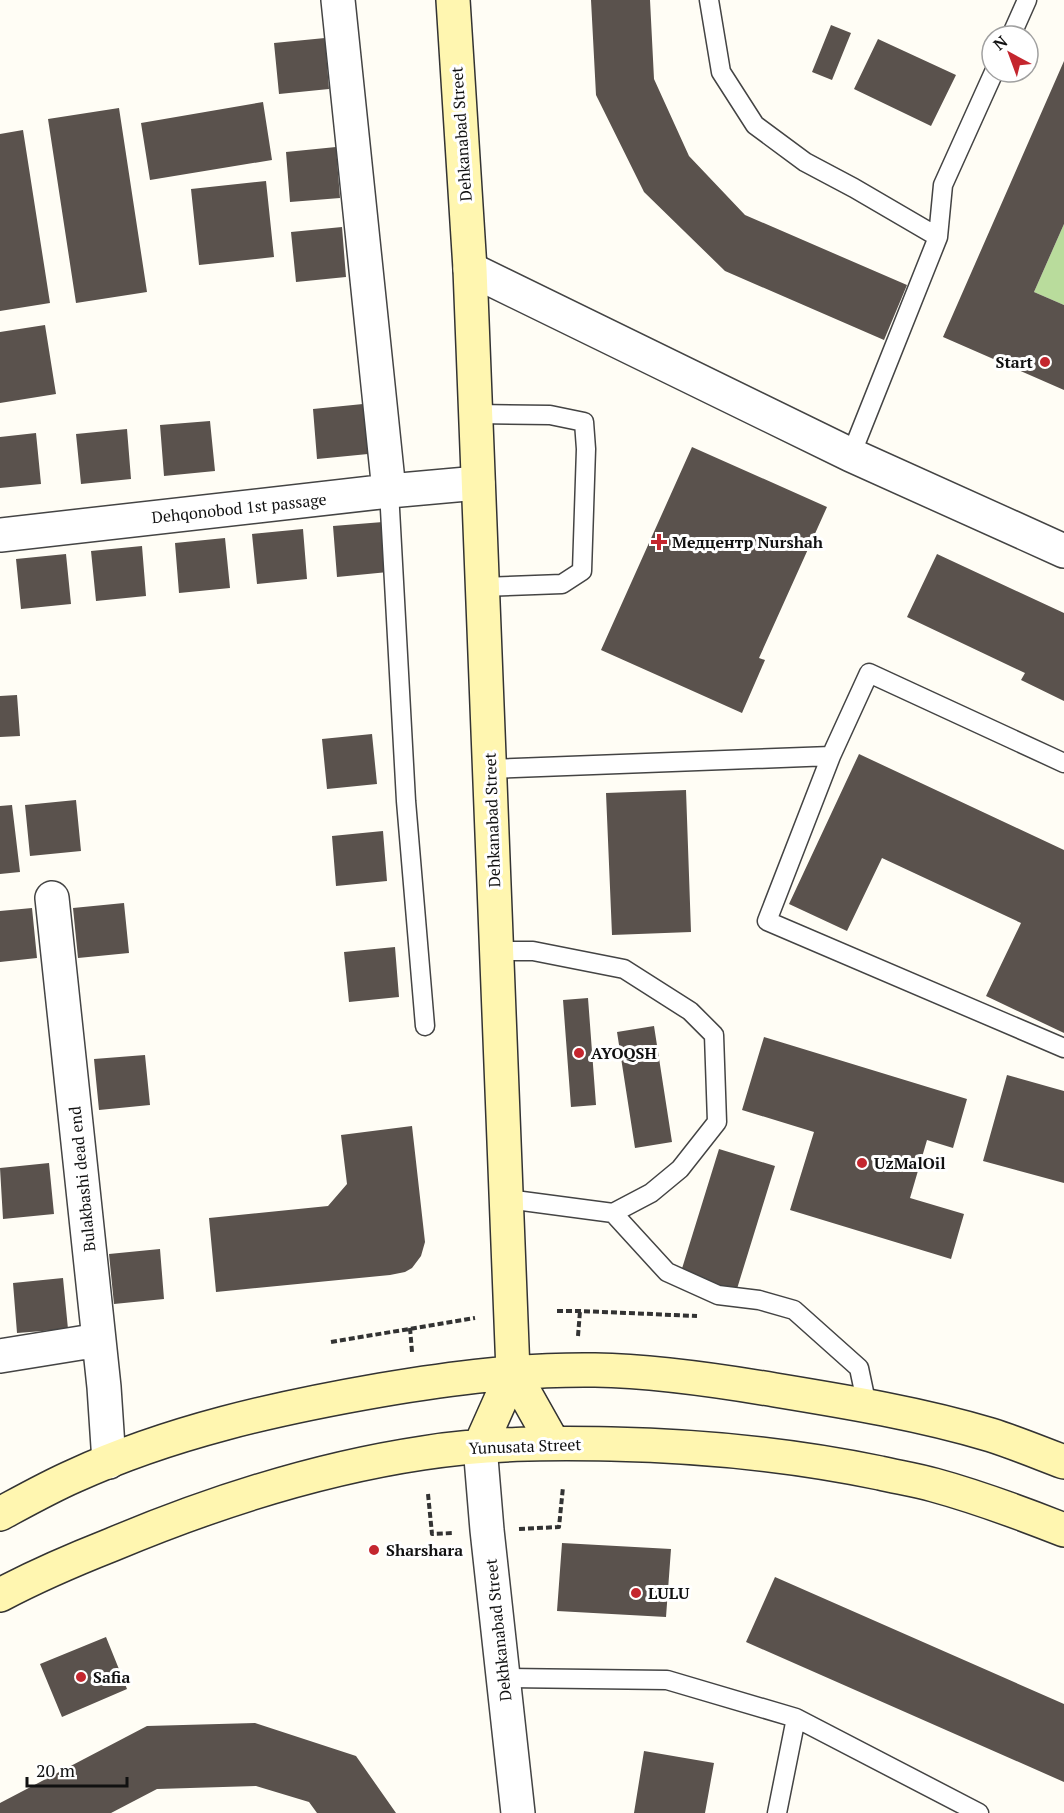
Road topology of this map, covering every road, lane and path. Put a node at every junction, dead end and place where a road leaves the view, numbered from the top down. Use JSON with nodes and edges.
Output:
{"nodes":[{"id":1,"x":338,"y":0,"type":"edge"},
{"id":2,"x":453,"y":0,"type":"edge"},
{"id":3,"x":709,"y":0,"type":"edge"},
{"id":4,"x":1027,"y":0,"type":"edge"},
{"id":5,"x":1016,"y":24,"type":"edge"},
{"id":6,"x":989,"y":84,"type":"edge"},
{"id":7,"x":938,"y":237,"type":"junction"},
{"id":8,"x":470,"y":268,"type":"junction"},
{"id":9,"x":476,"y":414,"type":"junction"},
{"id":10,"x":851,"y":455,"type":"junction"},
{"id":11,"x":478,"y":483,"type":"junction"},
{"id":12,"x":390,"y":491,"type":"junction"},
{"id":13,"x":0,"y":534,"type":"edge"},
{"id":14,"x":1064,"y":551,"type":"edge"},
{"id":15,"x":482,"y":588,"type":"junction"},
{"id":16,"x":831,"y":756,"type":"junction"},
{"id":17,"x":1064,"y":763,"type":"edge"},
{"id":18,"x":490,"y":769,"type":"junction"},
{"id":19,"x":52,"y":898,"type":"dead end"},
{"id":20,"x":497,"y":951,"type":"junction"},
{"id":21,"x":425,"y":1026,"type":"dead end"},
{"id":22,"x":1064,"y":1048,"type":"edge"},
{"id":23,"x":507,"y":1199,"type":"junction"},
{"id":24,"x":614,"y":1213,"type":"junction"},
{"id":25,"x":557,"y":1311,"type":"dead end"},
{"id":26,"x":580,"y":1311,"type":"junction"},
{"id":27,"x":708,"y":1317,"type":"dead end"},
{"id":28,"x":475,"y":1318,"type":"dead end"},
{"id":29,"x":410,"y":1328,"type":"junction"},
{"id":30,"x":99,"y":1340,"type":"junction"},
{"id":31,"x":577,"y":1340,"type":"dead end"},
{"id":32,"x":331,"y":1342,"type":"dead end"},
{"id":33,"x":412,"y":1353,"type":"dead end"},
{"id":34,"x":0,"y":1356,"type":"edge"},
{"id":35,"x":513,"y":1372,"type":"junction"},
{"id":36,"x":867,"y":1406,"type":"junction"},
{"id":37,"x":554,"y":1443,"type":"junction"},
{"id":38,"x":480,"y":1446,"type":"junction"},
{"id":39,"x":109,"y":1462,"type":"junction"},
{"id":40,"x":1064,"y":1462,"type":"edge"},
{"id":41,"x":563,"y":1487,"type":"dead end"},
{"id":42,"x":428,"y":1494,"type":"dead end"},
{"id":43,"x":0,"y":1514,"type":"edge"},
{"id":44,"x":559,"y":1527,"type":"dead end"},
{"id":45,"x":1064,"y":1530,"type":"edge"},
{"id":46,"x":432,"y":1534,"type":"dead end"},
{"id":47,"x":0,"y":1595,"type":"edge"},
{"id":48,"x":503,"y":1678,"type":"junction"},
{"id":49,"x":796,"y":1718,"type":"junction"},
{"id":50,"x":518,"y":1813,"type":"edge"},
{"id":51,"x":777,"y":1813,"type":"edge"},
{"id":52,"x":979,"y":1813,"type":"edge"}],
"edges":[{"from":1,"to":12,"type":"street"},
{"from":2,"to":8,"type":"main road","name":"Dehkаnabad Street"},
{"from":3,"to":7,"type":"lane"},
{"from":4,"to":5,"type":"lane"},
{"from":6,"to":7,"type":"lane"},
{"from":7,"to":10,"type":"lane"},
{"from":8,"to":9,"type":"main road","name":"Dehkanabad Street"},
{"from":8,"to":10,"type":"street"},
{"from":9,"to":11,"type":"main road","name":"Dehkanabad Street"},
{"from":9,"to":15,"type":"lane"},
{"from":10,"to":14,"type":"street"},
{"from":11,"to":12,"type":"street","name":"Dehqonobod 1st passage"},
{"from":11,"to":15,"type":"main road","name":"Dehkanabad Street"},
{"from":12,"to":13,"type":"street","name":"Dehqonobod 1st passage"},
{"from":12,"to":21,"type":"lane"},
{"from":15,"to":18,"type":"main road","name":"Dehkanabad Street"},
{"from":16,"to":17,"type":"lane"},
{"from":16,"to":18,"type":"lane"},
{"from":16,"to":22,"type":"lane"},
{"from":18,"to":20,"type":"main road","name":"Dehkanabad Street"},
{"from":19,"to":30,"type":"street","name":"Bulakbashi dead end"},
{"from":20,"to":23,"type":"main road","name":"Dehkanabad Street"},
{"from":20,"to":24,"type":"lane"},
{"from":23,"to":24,"type":"lane"},
{"from":23,"to":35,"type":"main road","name":"Dehkanabad Street"},
{"from":24,"to":36,"type":"lane"},
{"from":25,"to":26,"type":"path"},
{"from":26,"to":27,"type":"path"},
{"from":26,"to":31,"type":"path"},
{"from":28,"to":29,"type":"path"},
{"from":29,"to":32,"type":"path"},
{"from":29,"to":33,"type":"path"},
{"from":30,"to":34,"type":"street"},
{"from":30,"to":39,"type":"street","name":"Bulakbashi dead end"},
{"from":35,"to":36,"type":"main road"},
{"from":35,"to":37,"type":"main road"},
{"from":35,"to":38,"type":"main road"},
{"from":35,"to":39,"type":"main road"},
{"from":36,"to":40,"type":"main road"},
{"from":37,"to":38,"type":"main road","name":"Yunusata Street"},
{"from":37,"to":45,"type":"main road","name":"Yunusata Street"},
{"from":38,"to":47,"type":"main road","name":"Yunusata Street"},
{"from":38,"to":48,"type":"street","name":"Dekhkanabad Street"},
{"from":39,"to":43,"type":"main road"},
{"from":41,"to":44,"type":"path"},
{"from":42,"to":46,"type":"path"},
{"from":48,"to":49,"type":"lane"},
{"from":48,"to":50,"type":"street","name":"Dekhkanabad Street"},
{"from":49,"to":51,"type":"lane"},
{"from":49,"to":52,"type":"lane"}]}
